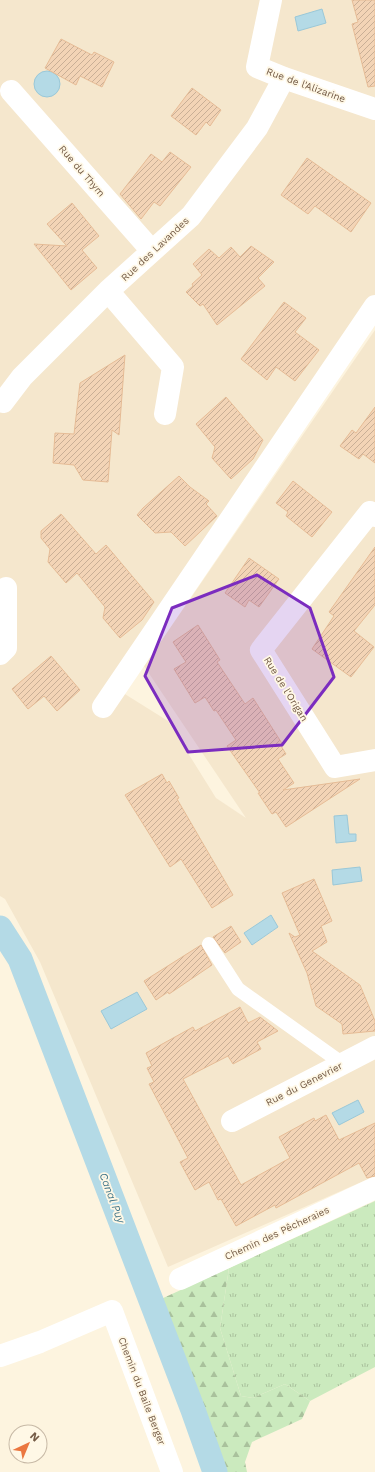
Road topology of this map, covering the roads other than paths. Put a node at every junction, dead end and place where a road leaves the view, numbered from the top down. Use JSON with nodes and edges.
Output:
{"nodes":[{"id":1,"x":271,"y":0,"type":"edge"},
{"id":2,"x":284,"y":78,"type":"junction"},
{"id":3,"x":11,"y":91,"type":"dead end"},
{"id":4,"x":375,"y":109,"type":"edge"},
{"id":5,"x":152,"y":251,"type":"junction"},
{"id":6,"x":108,"y":292,"type":"junction"},
{"id":7,"x":375,"y":306,"type":"edge"},
{"id":8,"x":3,"y":402,"type":"dead end"},
{"id":9,"x":165,"y":414,"type":"dead end"},
{"id":10,"x":375,"y":516,"type":"edge"},
{"id":11,"x":6,"y":588,"type":"dead end"},
{"id":12,"x":0,"y":654,"type":"edge"},
{"id":13,"x":103,"y":707,"type":"dead end"},
{"id":14,"x":375,"y":760,"type":"edge"},
{"id":15,"x":209,"y":944,"type":"dead end"},
{"id":16,"x":375,"y":1047,"type":"edge"},
{"id":17,"x":343,"y":1064,"type":"junction"},
{"id":18,"x":232,"y":1121,"type":"dead end"},
{"id":19,"x":375,"y":1188,"type":"edge"},
{"id":20,"x":180,"y":1279,"type":"dead end"},
{"id":21,"x":0,"y":1356,"type":"edge"},
{"id":22,"x":172,"y":1472,"type":"edge"}],
"edges":[{"from":1,"to":2,"type":"street","name":"Rue de l'Alizarine"},
{"from":2,"to":4,"type":"street","name":"Rue de l'Alizarine"},
{"from":2,"to":5,"type":"street","name":"Rue des Lavandes"},
{"from":3,"to":5,"type":"street","name":"Rue du Thym"},
{"from":5,"to":6,"type":"street","name":"Rue des Lavandes"},
{"from":6,"to":8,"type":"street","name":"Rue des Lavandes"},
{"from":6,"to":9,"type":"street"},
{"from":7,"to":13,"type":"street"},
{"from":10,"to":14,"type":"street","name":"Rue de l'Origan"},
{"from":11,"to":12,"type":"street"},
{"from":15,"to":17,"type":"lane"},
{"from":16,"to":17,"type":"street","name":"Rue du Genevrier"},
{"from":17,"to":18,"type":"street","name":"Rue du Genevrier"},
{"from":19,"to":20,"type":"street","name":"Chemin des Pêcheraies"},
{"from":21,"to":22,"type":"street","name":"Chemin du Baile Berger"}]}
